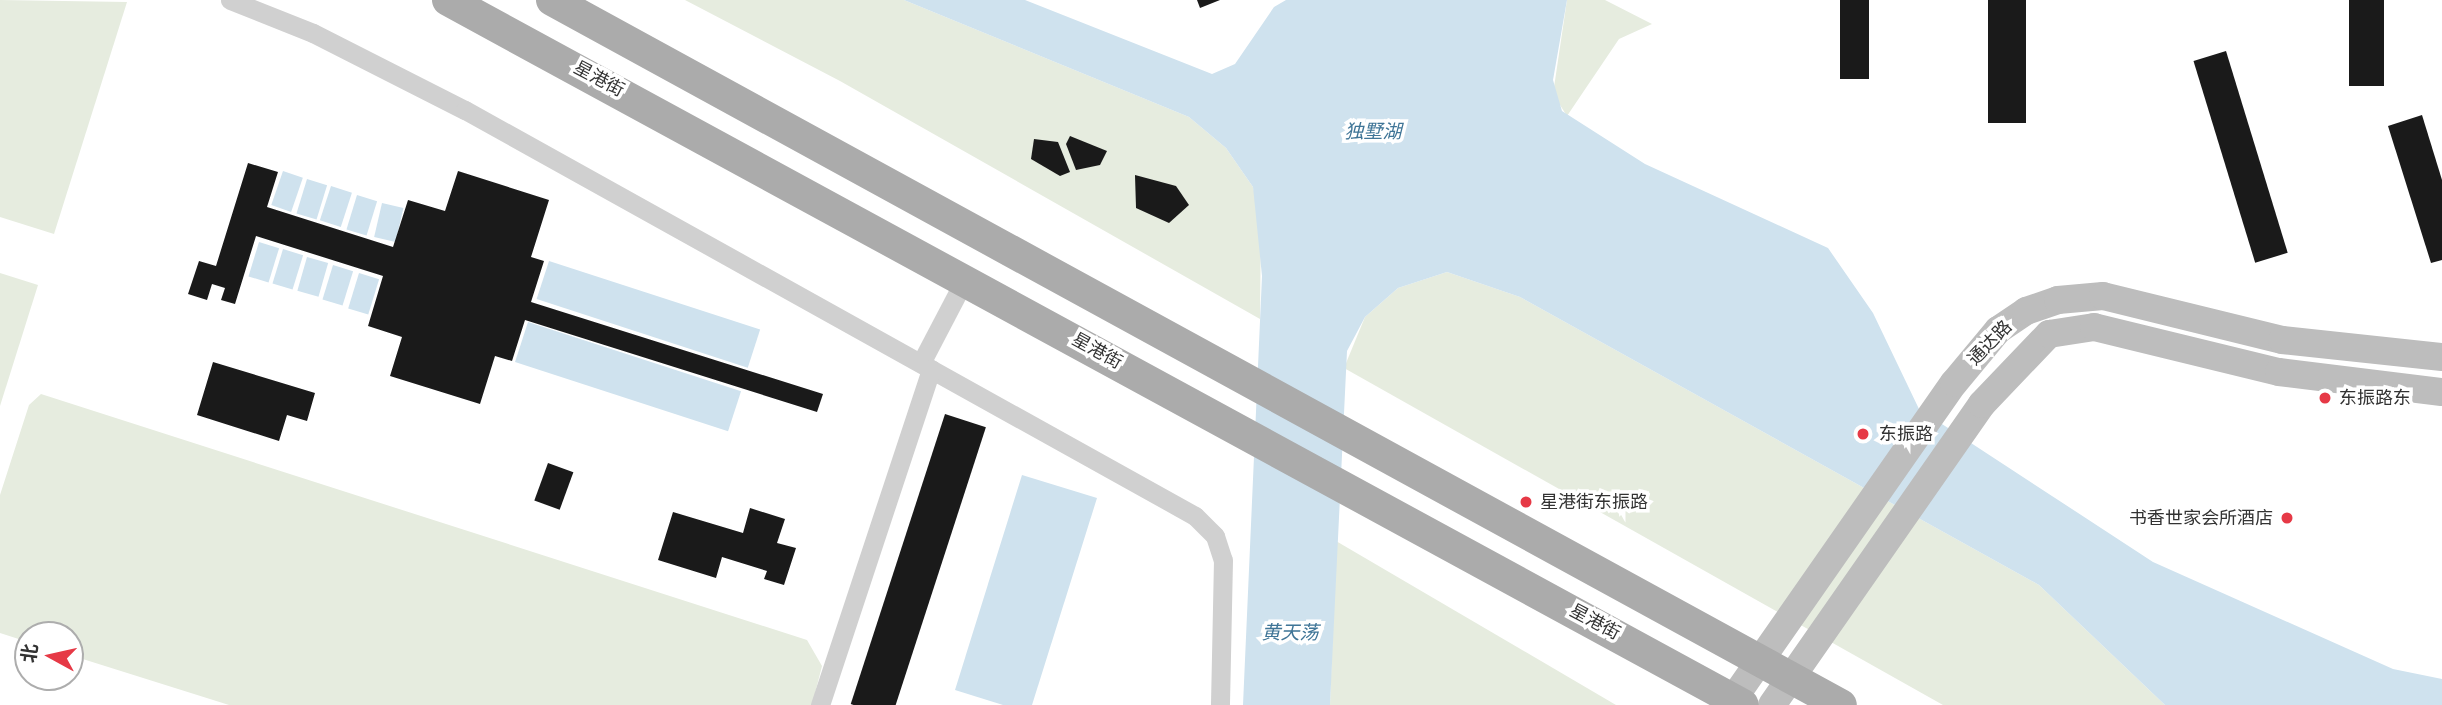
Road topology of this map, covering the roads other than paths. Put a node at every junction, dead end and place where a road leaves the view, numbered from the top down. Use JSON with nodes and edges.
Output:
{"nodes":[{"id":1,"x":230,"y":0,"type":"edge"},
{"id":2,"x":448,"y":0,"type":"edge"},
{"id":3,"x":552,"y":0,"type":"edge"},
{"id":4,"x":965,"y":279,"type":"junction"},
{"id":5,"x":2442,"y":357,"type":"edge"},
{"id":6,"x":926,"y":366,"type":"junction"},
{"id":7,"x":2442,"y":392,"type":"edge"},
{"id":8,"x":1760,"y":656,"type":"junction"},
{"id":9,"x":1792,"y":677,"type":"junction"},
{"id":10,"x":1735,"y":702,"type":"edge"},
{"id":11,"x":820,"y":705,"type":"edge"},
{"id":12,"x":1220,"y":705,"type":"edge"},
{"id":13,"x":1772,"y":705,"type":"edge"},
{"id":14,"x":1841,"y":705,"type":"edge"}],
"edges":[{"from":1,"to":6,"type":"street"},
{"from":2,"to":4,"type":"main road","name":"星港街"},
{"from":3,"to":8,"type":"main road"},
{"from":4,"to":6,"type":"street"},
{"from":4,"to":10,"type":"main road","name":"星港街"},
{"from":5,"to":8,"type":"main road","name":"通达路"},
{"from":6,"to":11,"type":"street"},
{"from":6,"to":12,"type":"street"},
{"from":7,"to":9,"type":"main road","name":"通达路"},
{"from":8,"to":9,"type":"main road"},
{"from":8,"to":10,"type":"main road"},
{"from":9,"to":13,"type":"main road"},
{"from":9,"to":14,"type":"main road"}]}
